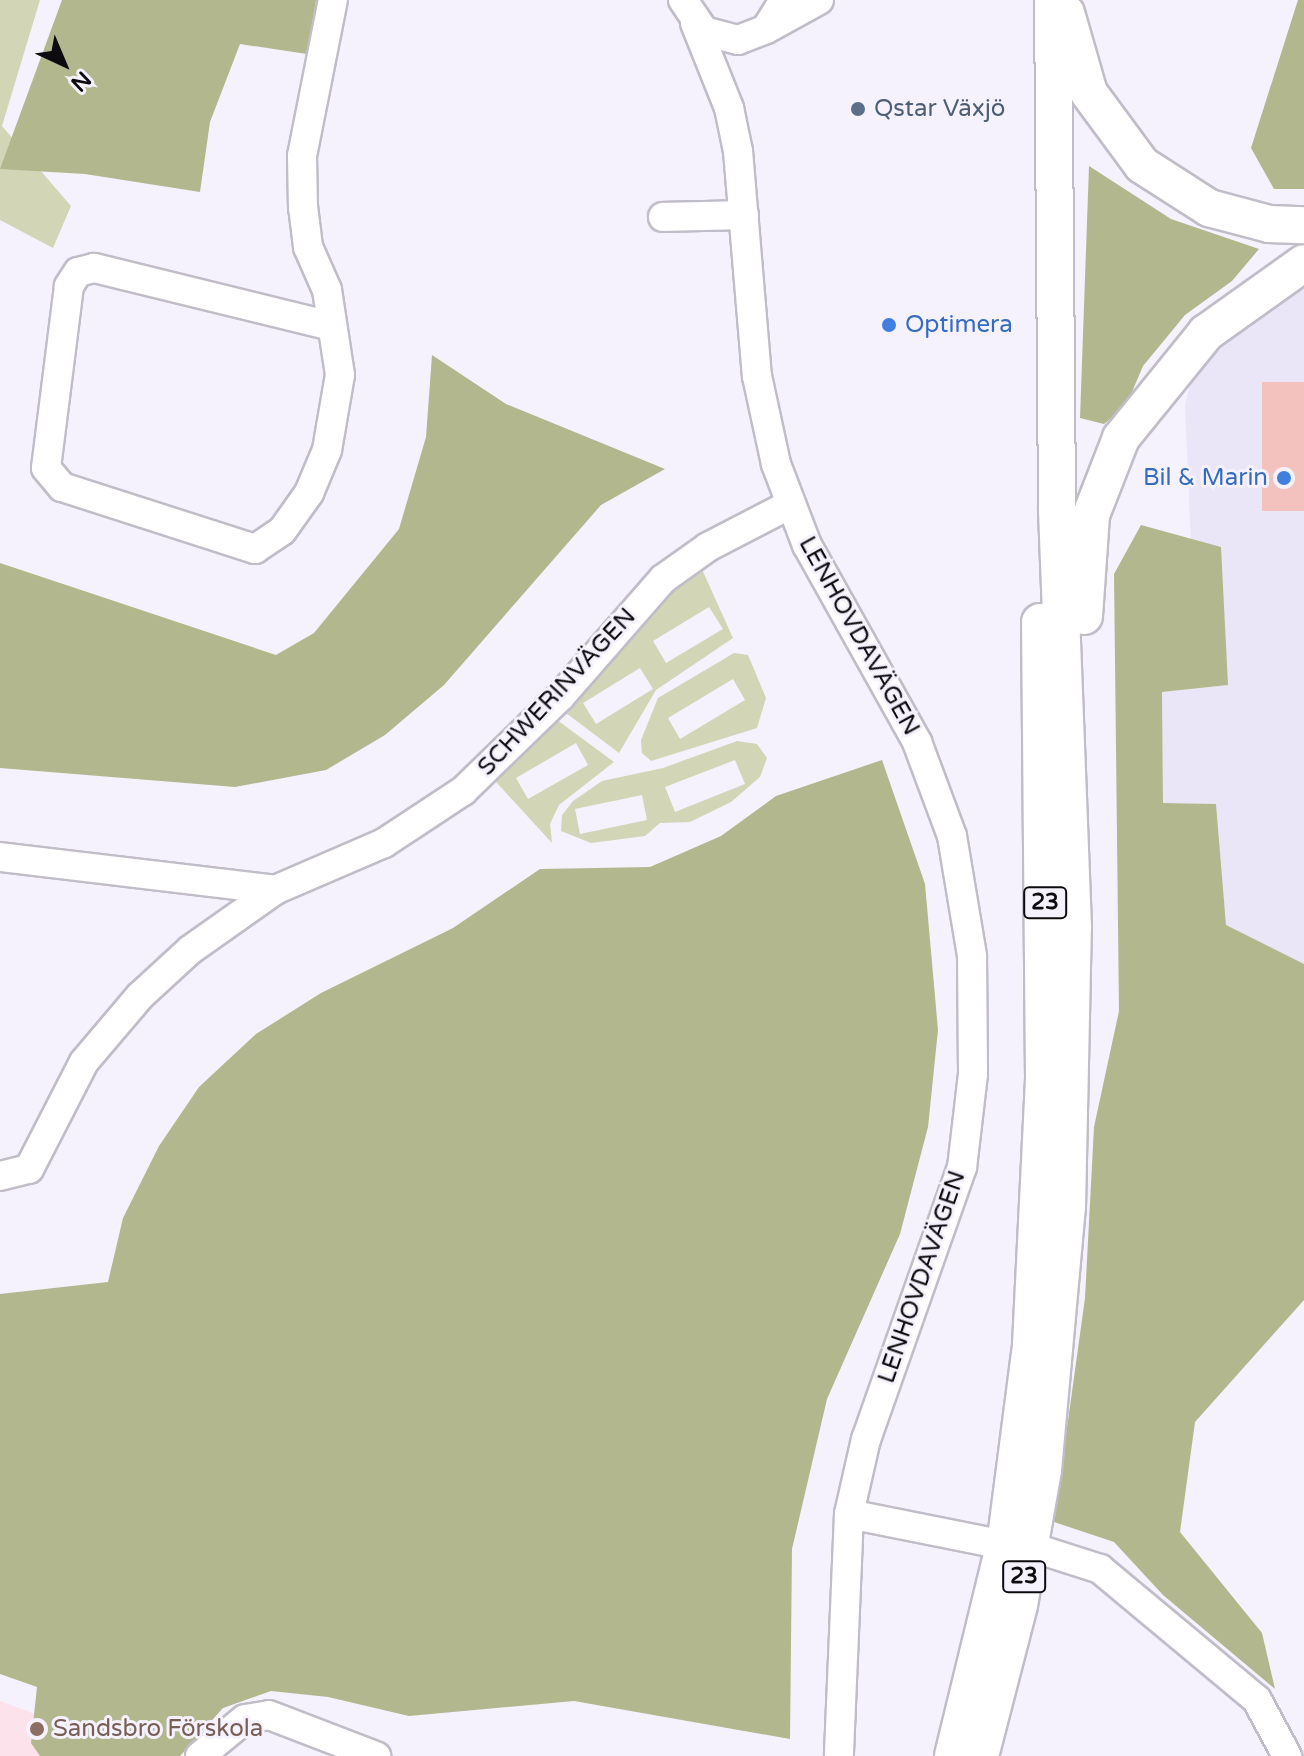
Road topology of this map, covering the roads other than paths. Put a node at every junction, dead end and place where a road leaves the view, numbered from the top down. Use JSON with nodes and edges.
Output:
{"nodes":[{"id":1,"x":333,"y":0,"type":"edge"},
{"id":2,"x":784,"y":0,"type":"edge"},
{"id":3,"x":819,"y":0,"type":"edge"},
{"id":4,"x":1030,"y":0,"type":"edge"},
{"id":5,"x":1053,"y":0,"type":"edge"},
{"id":6,"x":1064,"y":0,"type":"edge"},
{"id":7,"x":685,"y":8,"type":"edge"},
{"id":8,"x":758,"y":34,"type":"junction"},
{"id":9,"x":729,"y":108,"type":"junction"},
{"id":10,"x":744,"y":215,"type":"junction"},
{"id":11,"x":663,"y":217,"type":"dead end"},
{"id":12,"x":1304,"y":225,"type":"edge"},
{"id":13,"x":1304,"y":263,"type":"edge"},
{"id":14,"x":331,"y":326,"type":"junction"},
{"id":15,"x":789,"y":505,"type":"junction"},
{"id":16,"x":1071,"y":809,"type":"junction"},
{"id":17,"x":0,"y":857,"type":"edge"},
{"id":18,"x":275,"y":890,"type":"junction"},
{"id":19,"x":0,"y":1176,"type":"edge"},
{"id":20,"x":849,"y":1514,"type":"junction"},
{"id":21,"x":989,"y":1542,"type":"dead end"},
{"id":22,"x":1044,"y":1551,"type":"dead end"},
{"id":23,"x":200,"y":1756,"type":"edge"},
{"id":24,"x":376,"y":1756,"type":"edge"},
{"id":25,"x":839,"y":1756,"type":"edge"},
{"id":26,"x":953,"y":1756,"type":"edge"},
{"id":27,"x":980,"y":1756,"type":"edge"},
{"id":28,"x":1287,"y":1756,"type":"edge"}],
"edges":[{"from":1,"to":14,"type":"street"},
{"from":2,"to":8,"type":"street","name":"LENHOVDAVÄGEN"},
{"from":3,"to":8,"type":"street"},
{"from":4,"to":26,"type":"main road","number":"23"},
{"from":5,"to":16,"type":"main road","number":"23"},
{"from":6,"to":12,"type":"main road"},
{"from":7,"to":8,"type":"street"},
{"from":7,"to":9,"type":"street","name":"LENHOVDAVÄGEN"},
{"from":8,"to":9,"type":"street","name":"LENHOVDAVÄGEN"},
{"from":9,"to":10,"type":"street","name":"LENHOVDAVÄGEN"},
{"from":10,"to":11,"type":"street"},
{"from":10,"to":15,"type":"street","name":"LENHOVDAVÄGEN"},
{"from":13,"to":16,"type":"main road"},
{"from":14,"to":14,"type":"street"},
{"from":15,"to":18,"type":"street","name":"SCHWERINVÄGEN"},
{"from":15,"to":20,"type":"street","name":"LENHOVDAVÄGEN"},
{"from":16,"to":27,"type":"main road","number":"23"},
{"from":17,"to":18,"type":"street"},
{"from":18,"to":19,"type":"street","name":"SCHWERINVÄGEN"},
{"from":20,"to":21,"type":"street"},
{"from":20,"to":25,"type":"street","name":"LENHOVDAVÄGEN"},
{"from":22,"to":28,"type":"street"},
{"from":23,"to":24,"type":"street"}]}
